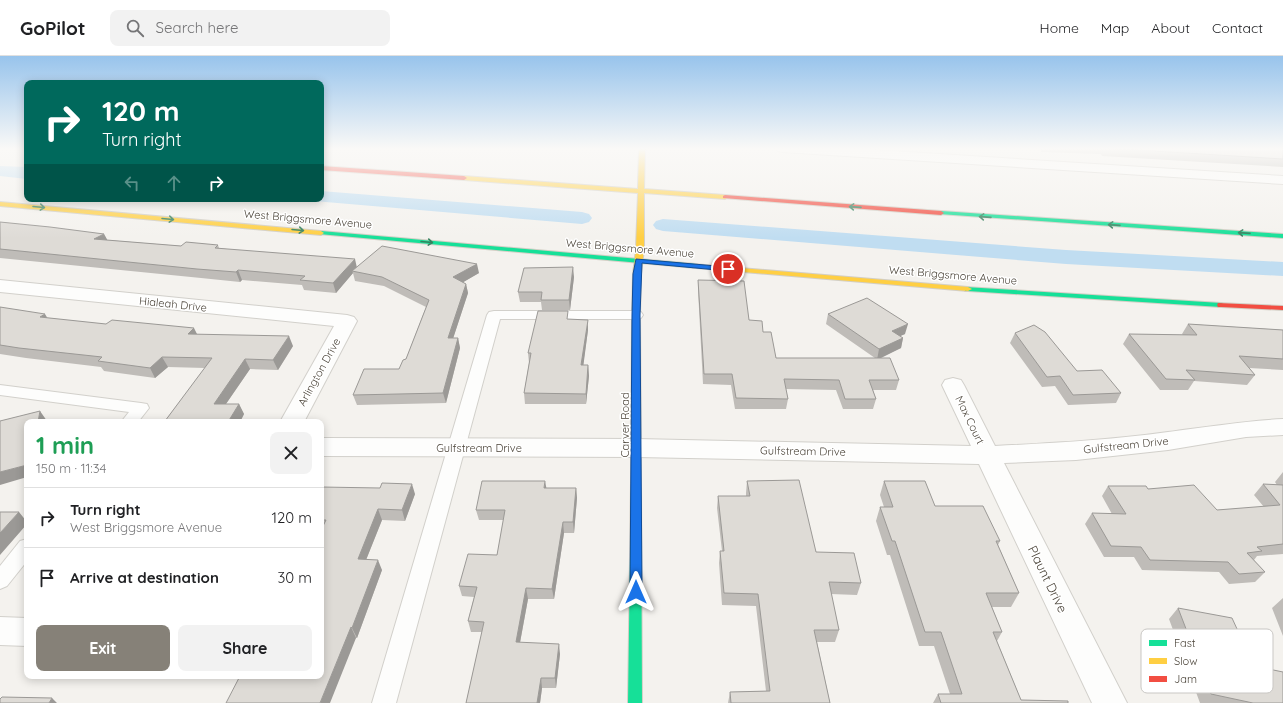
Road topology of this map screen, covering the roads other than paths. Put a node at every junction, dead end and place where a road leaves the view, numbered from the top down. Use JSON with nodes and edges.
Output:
{"nodes":[{"id":1,"x":463,"y":178,"type":"edge"},
{"id":2,"x":641,"y":178,"type":"edge"},
{"id":3,"x":1256,"y":178,"type":"edge"},
{"id":4,"x":1283,"y":180,"type":"edge"},
{"id":5,"x":641,"y":191,"type":"junction"},
{"id":6,"x":0,"y":204,"type":"edge"},
{"id":7,"x":1283,"y":236,"type":"edge"},
{"id":8,"x":639,"y":261,"type":"junction"},
{"id":9,"x":0,"y":286,"type":"edge"},
{"id":10,"x":1283,"y":308,"type":"edge"},
{"id":11,"x":636,"y":315,"type":"junction"},
{"id":12,"x":347,"y":322,"type":"joint"},
{"id":13,"x":953,"y":385,"type":"dead end"},
{"id":14,"x":0,"y":390,"type":"edge"},
{"id":15,"x":132,"y":419,"type":"edge"},
{"id":16,"x":294,"y":419,"type":"edge"},
{"id":17,"x":1283,"y":427,"type":"edge"},
{"id":18,"x":324,"y":447,"type":"edge"},
{"id":19,"x":457,"y":448,"type":"junction"},
{"id":20,"x":637,"y":448,"type":"junction"},
{"id":21,"x":987,"y":455,"type":"junction"},
{"id":22,"x":24,"y":551,"type":"edge"},
{"id":23,"x":0,"y":580,"type":"edge"},
{"id":24,"x":0,"y":631,"type":"edge"},
{"id":25,"x":24,"y":632,"type":"edge"},
{"id":26,"x":384,"y":703,"type":"edge"},
{"id":27,"x":635,"y":703,"type":"edge"},
{"id":28,"x":1110,"y":703,"type":"edge"}],
"edges":[{"from":1,"to":5,"type":"main road"},
{"from":2,"to":5,"type":"main road","name":"Carver Road"},
{"from":3,"to":4,"type":"street"},
{"from":7,"to":5,"type":"main road","one_way":true},
{"from":5,"to":8,"type":"main road","name":"Carver Road"},
{"from":6,"to":8,"type":"main road","name":"West Briggsmore Avenue","one_way":true},
{"from":8,"to":10,"type":"main road","name":"West Briggsmore Avenue"},
{"from":8,"to":11,"type":"main road","name":"Carver Road"},
{"from":9,"to":12,"type":"street","name":"Hialeah Drive"},
{"from":11,"to":19,"type":"lane"},
{"from":11,"to":20,"type":"main road","name":"Carver Road"},
{"from":12,"to":16,"type":"street","name":"Arlington Drive"},
{"from":13,"to":21,"type":"street","name":"Max Court"},
{"from":14,"to":15,"type":"lane"},
{"from":17,"to":21,"type":"street","name":"Gulfstream Drive"},
{"from":18,"to":19,"type":"street","name":"Gulfstream Drive"},
{"from":19,"to":20,"type":"street","name":"Gulfstream Drive"},
{"from":19,"to":26,"type":"lane"},
{"from":20,"to":21,"type":"street","name":"Gulfstream Drive"},
{"from":20,"to":27,"type":"main road","name":"Carver Road"},
{"from":21,"to":28,"type":"street","name":"Plaunt Drive"},
{"from":22,"to":23,"type":"lane"},
{"from":24,"to":25,"type":"street"}]}
